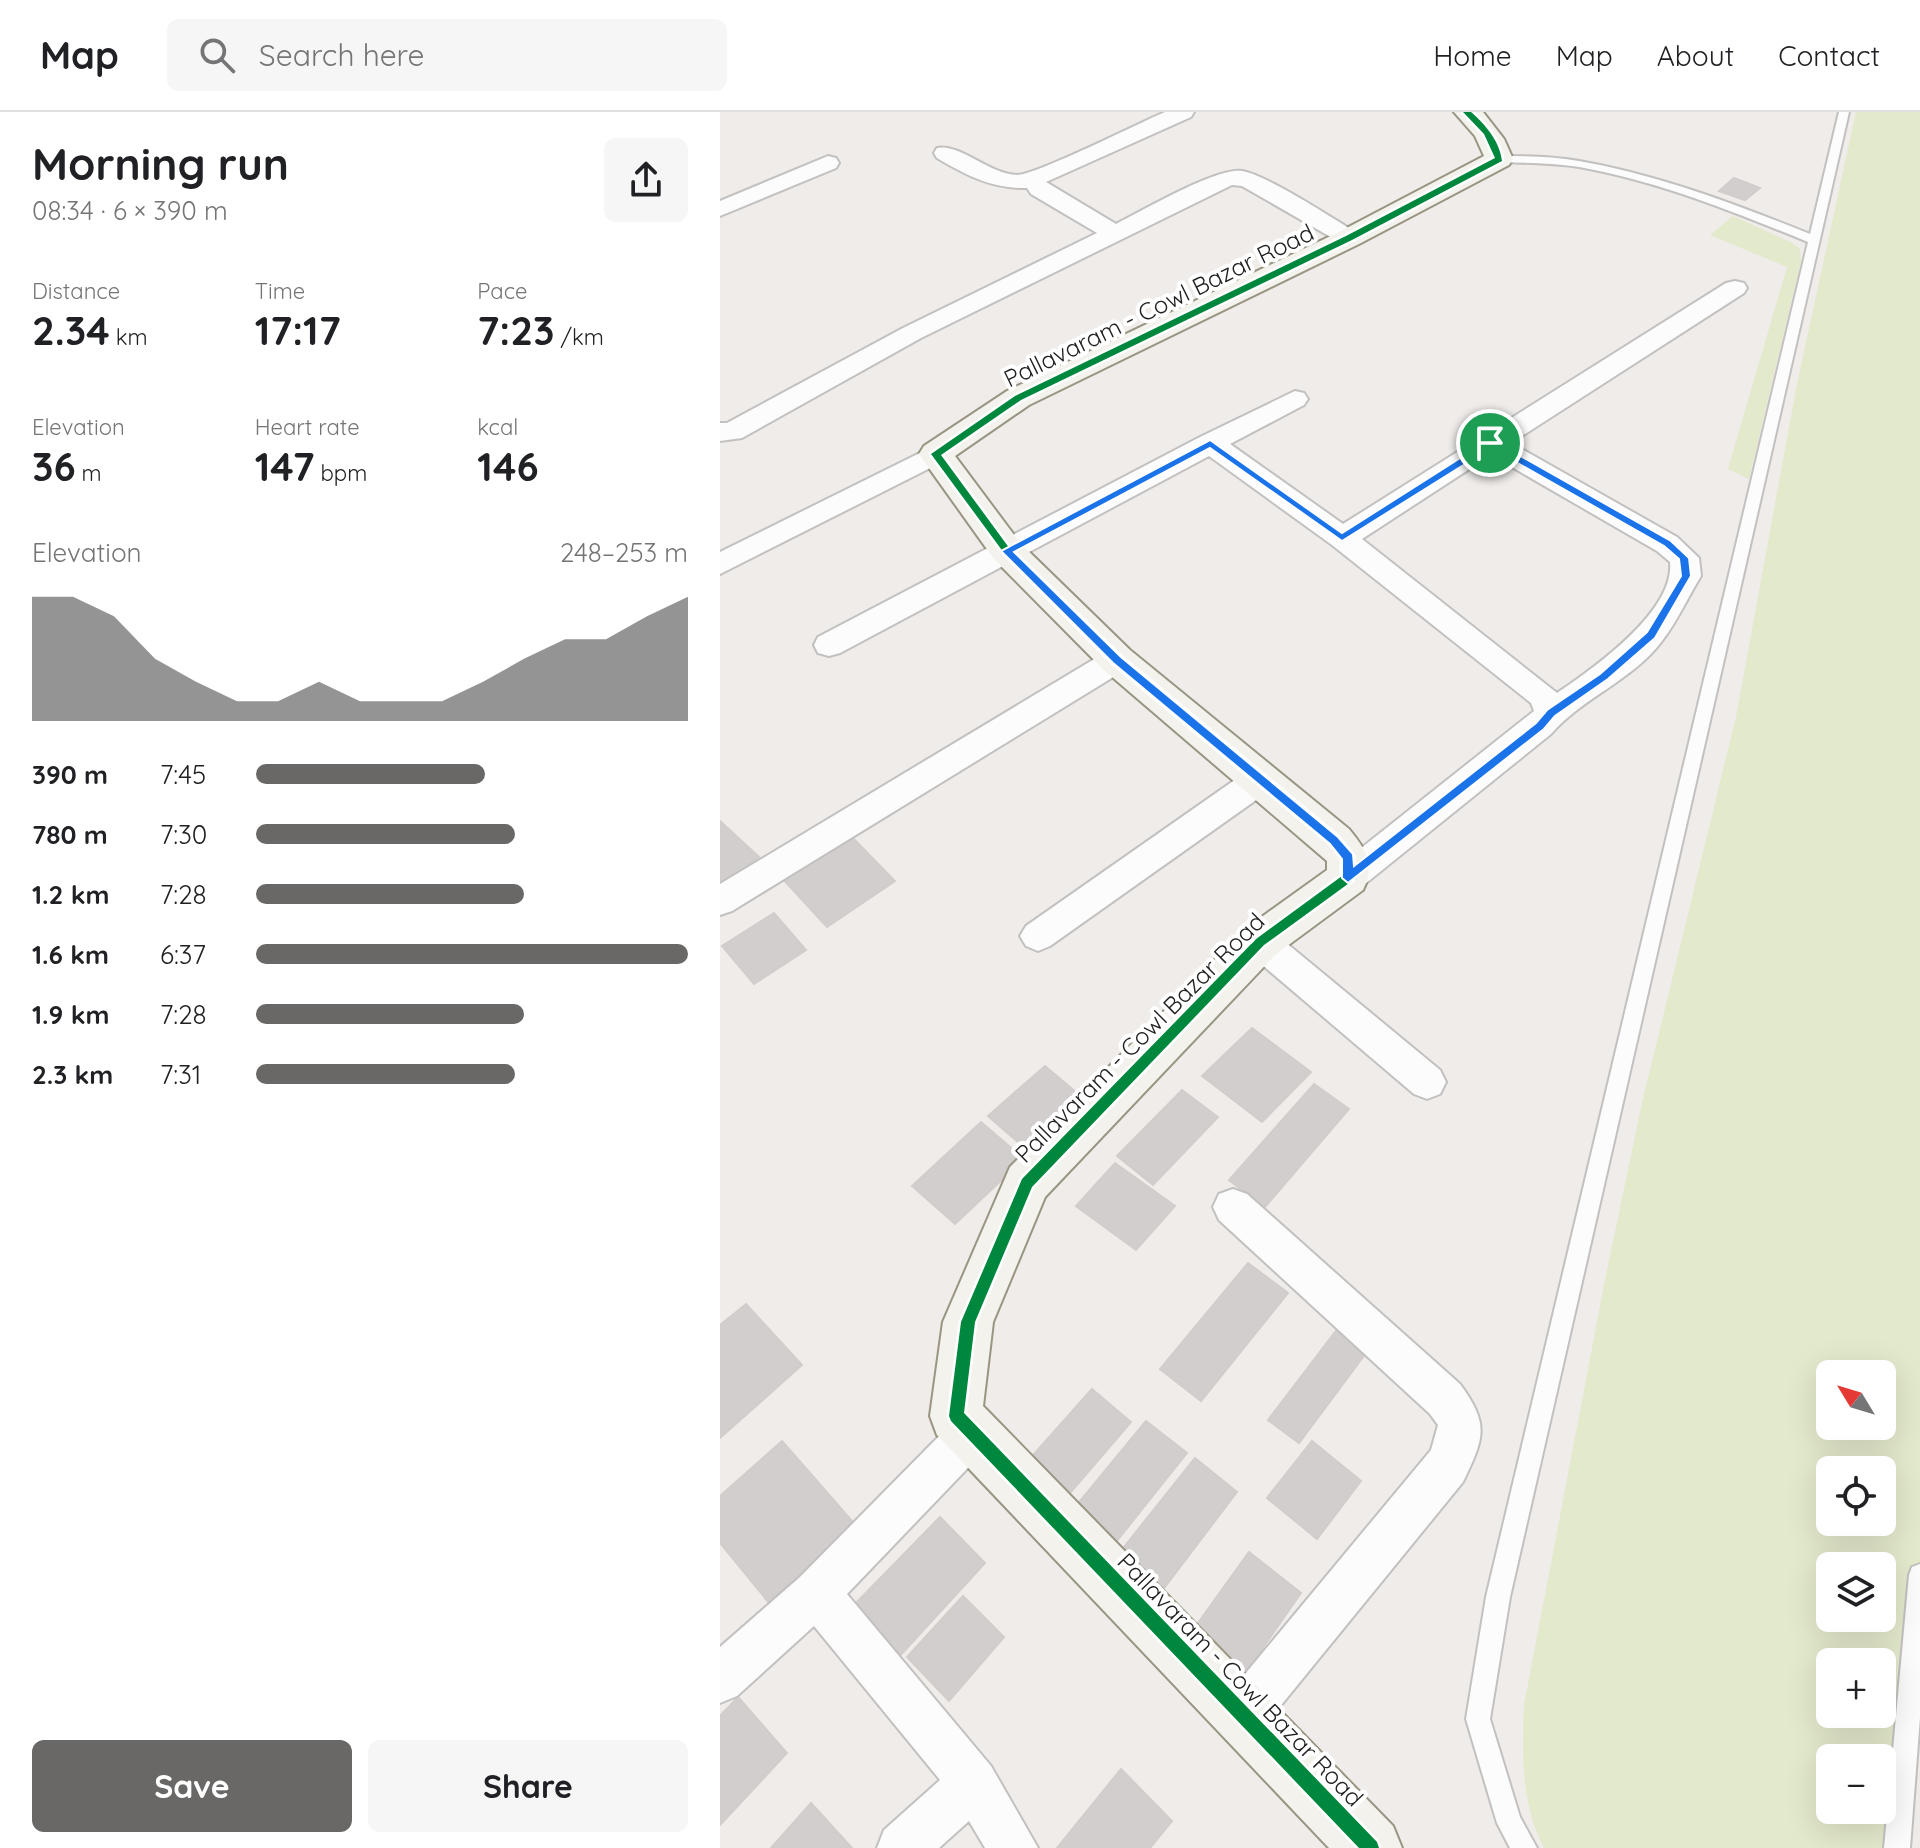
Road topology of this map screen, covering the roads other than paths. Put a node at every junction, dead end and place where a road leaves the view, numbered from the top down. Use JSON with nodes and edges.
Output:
{"nodes":[{"id":1,"x":1183,"y":112,"type":"edge"},
{"id":2,"x":1467,"y":112,"type":"edge"},
{"id":3,"x":1844,"y":112,"type":"edge"},
{"id":4,"x":945,"y":153,"type":"dead end"},
{"id":5,"x":1499,"y":159,"type":"junction"},
{"id":6,"x":828,"y":163,"type":"dead end"},
{"id":7,"x":1034,"y":181,"type":"junction"},
{"id":8,"x":720,"y":209,"type":"edge"},
{"id":9,"x":1113,"y":232,"type":"junction"},
{"id":10,"x":1349,"y":238,"type":"junction"},
{"id":11,"x":1814,"y":240,"type":"junction"},
{"id":12,"x":1735,"y":288,"type":"dead end"},
{"id":13,"x":1295,"y":399,"type":"dead end"},
{"id":14,"x":720,"y":432,"type":"edge"},
{"id":15,"x":1210,"y":443,"type":"junction"},
{"id":16,"x":1490,"y":443,"type":"junction"},
{"id":17,"x":936,"y":454,"type":"junction"},
{"id":18,"x":1342,"y":538,"type":"junction"},
{"id":19,"x":1007,"y":551,"type":"junction"},
{"id":20,"x":720,"y":564,"type":"edge"},
{"id":21,"x":829,"y":645,"type":"dead end"},
{"id":22,"x":1117,"y":660,"type":"junction"},
{"id":23,"x":1551,"y":713,"type":"junction"},
{"id":24,"x":1261,"y":779,"type":"junction"},
{"id":25,"x":1348,"y":878,"type":"junction"},
{"id":26,"x":720,"y":901,"type":"edge"},
{"id":27,"x":1038,"y":936,"type":"dead end"},
{"id":28,"x":1260,"y":942,"type":"junction"},
{"id":29,"x":1427,"y":1082,"type":"dead end"},
{"id":30,"x":1233,"y":1207,"type":"dead end"},
{"id":31,"x":972,"y":1433,"type":"junction"},
{"id":32,"x":1920,"y":1575,"type":"edge"},
{"id":33,"x":816,"y":1593,"type":"junction"},
{"id":34,"x":720,"y":1679,"type":"edge"},
{"id":35,"x":1243,"y":1714,"type":"junction"},
{"id":36,"x":974,"y":1783,"type":"junction"},
{"id":37,"x":902,"y":1848,"type":"edge"},
{"id":38,"x":1013,"y":1848,"type":"edge"},
{"id":39,"x":1371,"y":1848,"type":"edge"},
{"id":40,"x":1524,"y":1848,"type":"edge"},
{"id":41,"x":1897,"y":1848,"type":"edge"}],
"edges":[{"from":1,"to":7,"type":"street"},
{"from":2,"to":5,"type":"street"},
{"from":3,"to":11,"type":"lane"},
{"from":4,"to":7,"type":"street"},
{"from":5,"to":10,"type":"street","name":"Pallavaram - Cowl Bazar Road"},
{"from":5,"to":11,"type":"lane"},
{"from":6,"to":8,"type":"street"},
{"from":7,"to":9,"type":"street"},
{"from":9,"to":10,"type":"street"},
{"from":9,"to":14,"type":"street"},
{"from":10,"to":17,"type":"street","name":"Pallavaram - Cowl Bazar Road"},
{"from":11,"to":40,"type":"lane"},
{"from":12,"to":16,"type":"street"},
{"from":13,"to":15,"type":"street"},
{"from":15,"to":18,"type":"street"},
{"from":15,"to":19,"type":"street"},
{"from":16,"to":18,"type":"street"},
{"from":16,"to":23,"type":"street"},
{"from":17,"to":19,"type":"street"},
{"from":17,"to":20,"type":"street"},
{"from":18,"to":23,"type":"street"},
{"from":19,"to":21,"type":"street"},
{"from":19,"to":22,"type":"street"},
{"from":22,"to":24,"type":"street"},
{"from":22,"to":26,"type":"street"},
{"from":23,"to":25,"type":"street"},
{"from":24,"to":25,"type":"street"},
{"from":24,"to":27,"type":"street"},
{"from":25,"to":28,"type":"street","name":"Pallavaram - Cowl Bazar Road"},
{"from":28,"to":29,"type":"street"},
{"from":28,"to":31,"type":"street","name":"Pallavaram - Cowl Bazar Road"},
{"from":30,"to":35,"type":"street"},
{"from":31,"to":33,"type":"street"},
{"from":31,"to":35,"type":"street","name":"Pallavaram - Cowl Bazar Road"},
{"from":32,"to":41,"type":"lane"},
{"from":33,"to":34,"type":"street"},
{"from":33,"to":36,"type":"street"},
{"from":35,"to":39,"type":"street","name":"Pallavaram - Cowl Bazar Road"},
{"from":36,"to":37,"type":"street"},
{"from":36,"to":38,"type":"street"}]}
